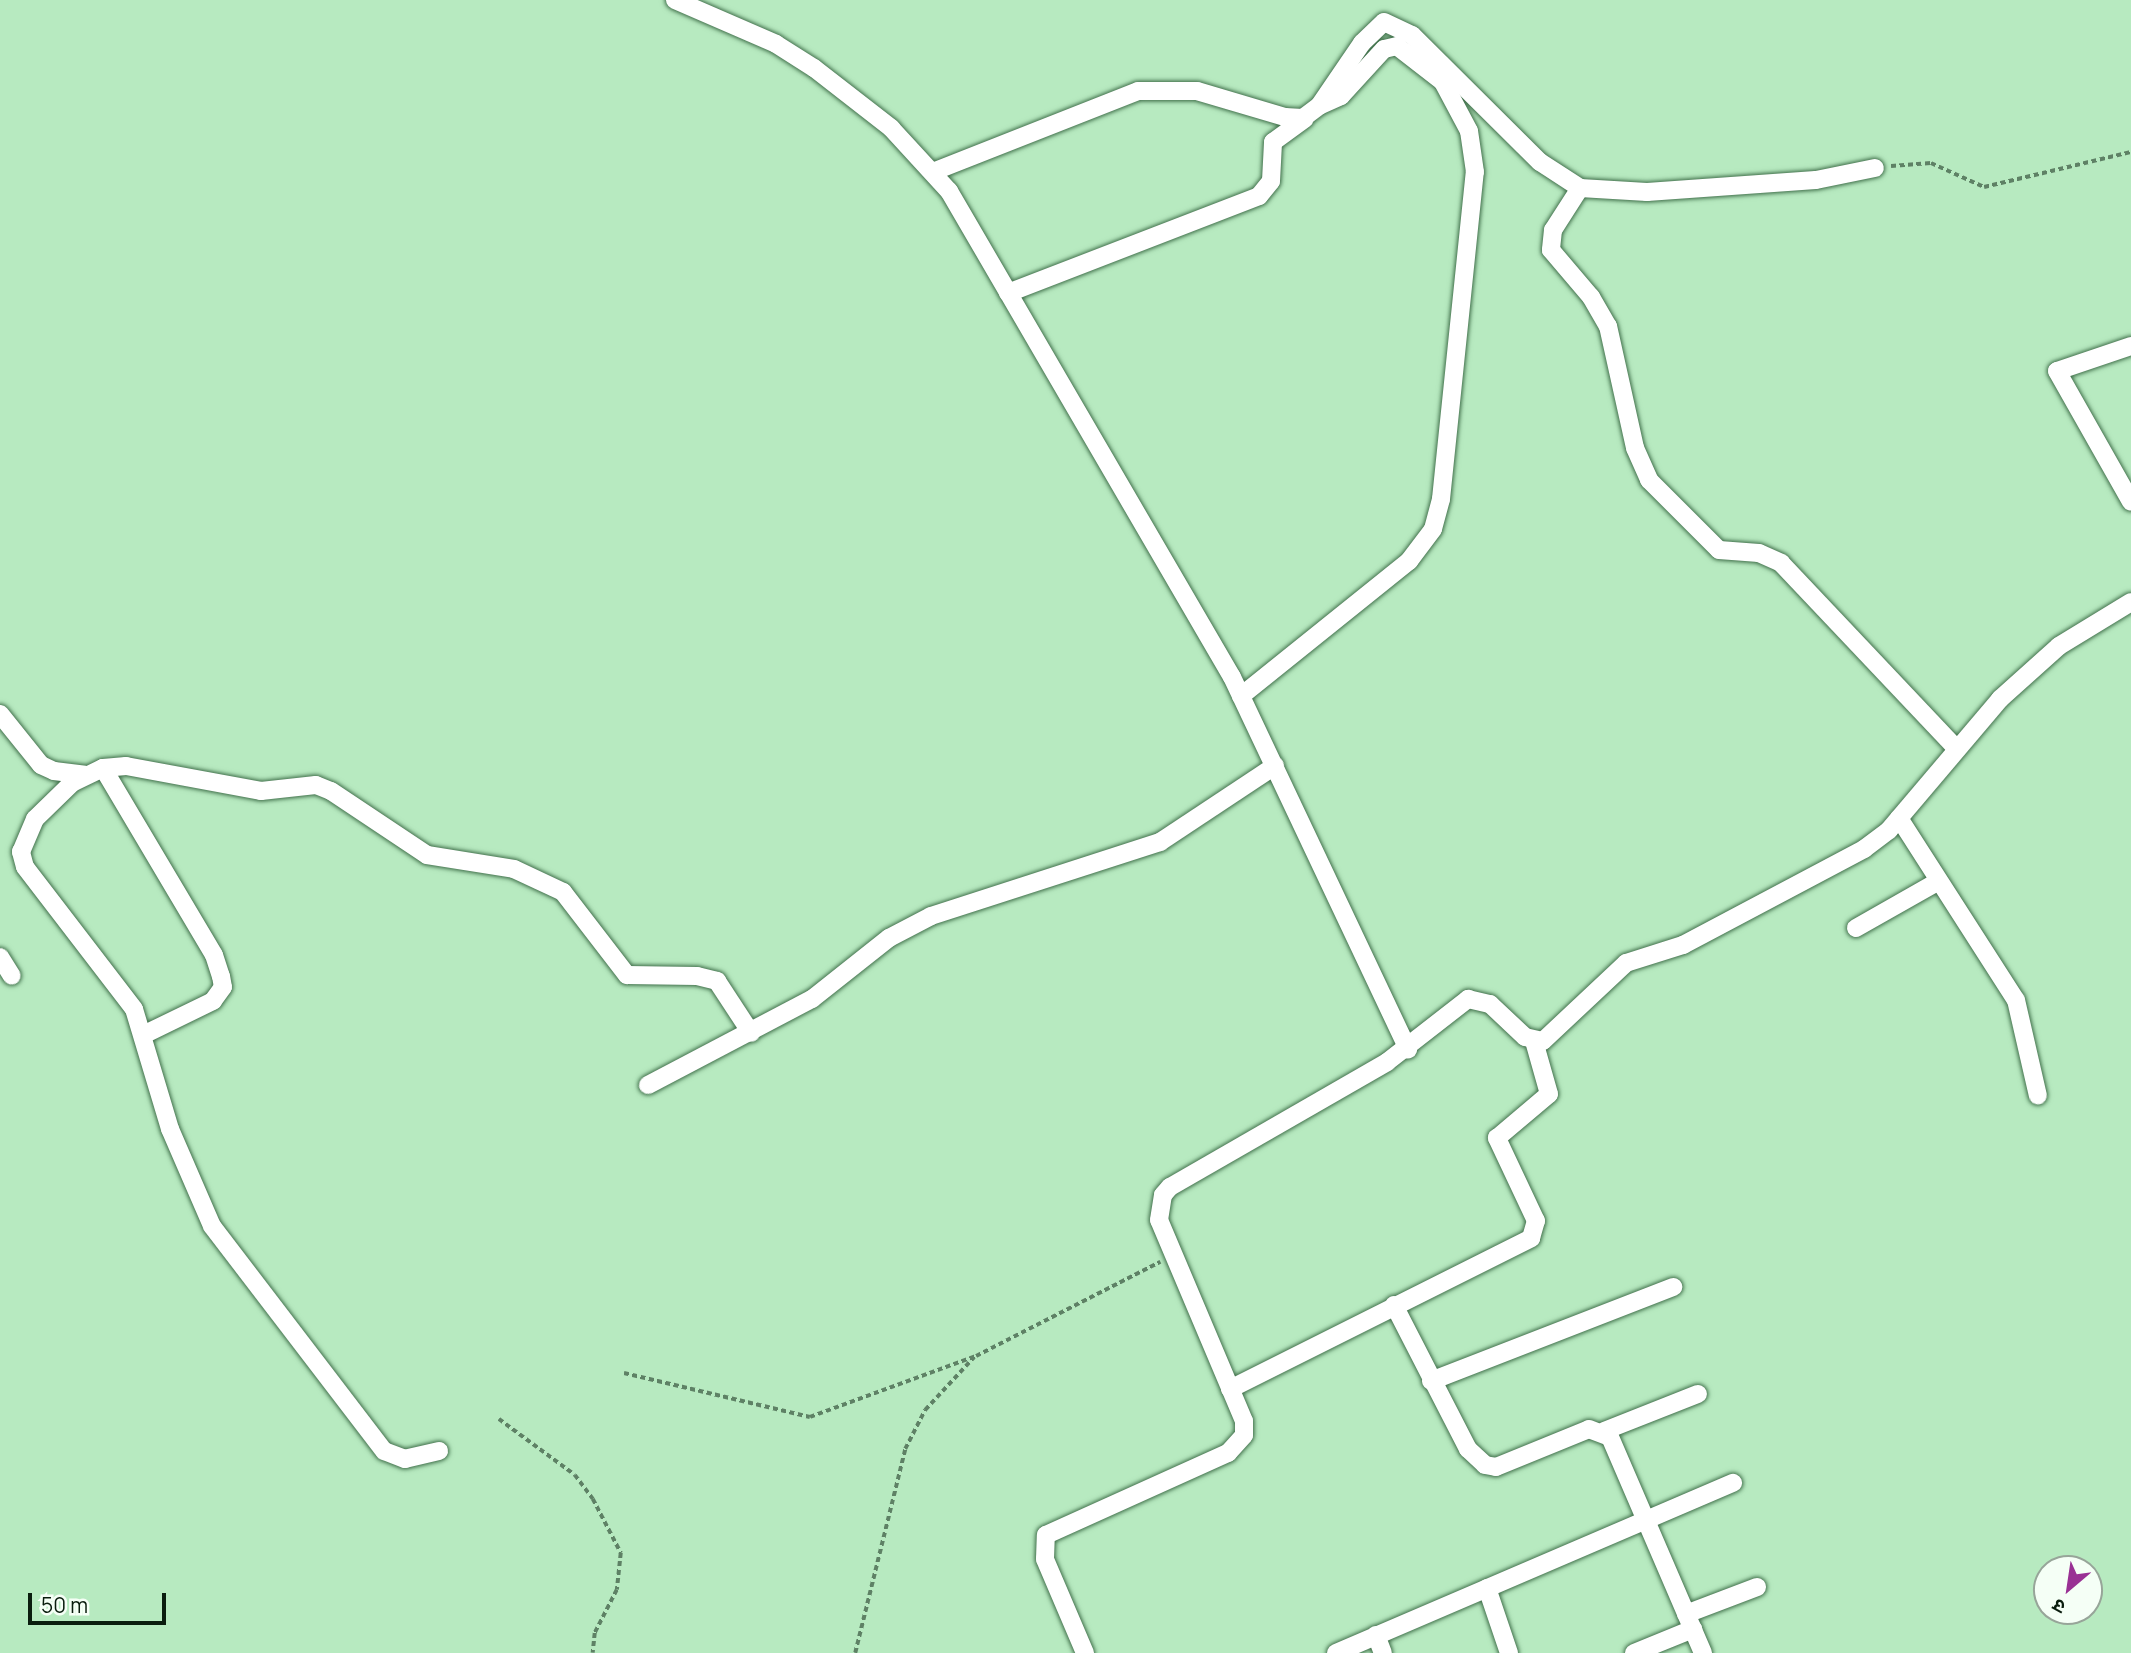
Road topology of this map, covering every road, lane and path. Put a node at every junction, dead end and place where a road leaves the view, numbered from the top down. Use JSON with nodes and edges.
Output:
{"nodes":[{"id":1,"x":675,"y":0,"type":"edge"},
{"id":2,"x":1315,"y":111,"type":"junction"},
{"id":3,"x":2131,"y":152,"type":"edge"},
{"id":4,"x":1875,"y":168,"type":"joint"},
{"id":5,"x":935,"y":172,"type":"junction"},
{"id":6,"x":1580,"y":188,"type":"junction"},
{"id":7,"x":1008,"y":293,"type":"junction"},
{"id":8,"x":2131,"y":346,"type":"edge"},
{"id":9,"x":2131,"y":502,"type":"edge"},
{"id":10,"x":2131,"y":602,"type":"edge"},
{"id":11,"x":1241,"y":696,"type":"junction"},
{"id":12,"x":0,"y":714,"type":"edge"},
{"id":13,"x":1955,"y":748,"type":"junction"},
{"id":14,"x":1275,"y":766,"type":"junction"},
{"id":15,"x":103,"y":768,"type":"junction"},
{"id":16,"x":85,"y":775,"type":"junction"},
{"id":17,"x":1899,"y":818,"type":"junction"},
{"id":18,"x":1937,"y":882,"type":"junction"},
{"id":19,"x":1856,"y":928,"type":"dead end"},
{"id":20,"x":0,"y":957,"type":"edge"},
{"id":21,"x":12,"y":976,"type":"dead end"},
{"id":22,"x":751,"y":1033,"type":"junction"},
{"id":23,"x":144,"y":1035,"type":"junction"},
{"id":24,"x":1534,"y":1041,"type":"junction"},
{"id":25,"x":1408,"y":1049,"type":"junction"},
{"id":26,"x":648,"y":1084,"type":"dead end"},
{"id":27,"x":2038,"y":1096,"type":"dead end"},
{"id":28,"x":1174,"y":1255,"type":"junction"},
{"id":29,"x":1673,"y":1287,"type":"dead end"},
{"id":30,"x":1394,"y":1305,"type":"junction"},
{"id":31,"x":976,"y":1356,"type":"junction"},
{"id":32,"x":624,"y":1373,"type":"dead end"},
{"id":33,"x":1431,"y":1381,"type":"junction"},
{"id":34,"x":1230,"y":1389,"type":"junction"},
{"id":35,"x":1699,"y":1394,"type":"dead end"},
{"id":36,"x":499,"y":1419,"type":"dead end"},
{"id":37,"x":1604,"y":1431,"type":"junction"},
{"id":38,"x":439,"y":1451,"type":"dead end"},
{"id":39,"x":1733,"y":1483,"type":"dead end"},
{"id":40,"x":1644,"y":1521,"type":"junction"},
{"id":41,"x":1757,"y":1587,"type":"dead end"},
{"id":42,"x":1487,"y":1588,"type":"junction"},
{"id":43,"x":1689,"y":1621,"type":"junction"},
{"id":44,"x":1376,"y":1635,"type":"junction"},
{"id":45,"x":593,"y":1653,"type":"edge"},
{"id":46,"x":855,"y":1653,"type":"edge"},
{"id":47,"x":1085,"y":1653,"type":"edge"},
{"id":48,"x":1336,"y":1653,"type":"edge"},
{"id":49,"x":1382,"y":1653,"type":"edge"},
{"id":50,"x":1509,"y":1653,"type":"edge"},
{"id":51,"x":1634,"y":1653,"type":"edge"},
{"id":52,"x":1703,"y":1653,"type":"edge"}],
"edges":[{"from":1,"to":5,"type":"street"},
{"from":2,"to":5,"type":"street"},
{"from":2,"to":6,"type":"street"},
{"from":2,"to":7,"type":"street"},
{"from":2,"to":11,"type":"street"},
{"from":3,"to":4,"type":"path"},
{"from":4,"to":6,"type":"street"},
{"from":5,"to":7,"type":"street"},
{"from":6,"to":13,"type":"street"},
{"from":7,"to":11,"type":"street"},
{"from":8,"to":9,"type":"street"},
{"from":10,"to":13,"type":"street"},
{"from":11,"to":14,"type":"street"},
{"from":12,"to":16,"type":"street"},
{"from":13,"to":17,"type":"street"},
{"from":14,"to":22,"type":"street"},
{"from":14,"to":25,"type":"street"},
{"from":15,"to":16,"type":"street"},
{"from":15,"to":22,"type":"street"},
{"from":15,"to":23,"type":"street"},
{"from":16,"to":23,"type":"street"},
{"from":17,"to":18,"type":"street"},
{"from":17,"to":24,"type":"street"},
{"from":18,"to":19,"type":"street"},
{"from":18,"to":27,"type":"street"},
{"from":20,"to":21,"type":"street"},
{"from":22,"to":26,"type":"street"},
{"from":23,"to":38,"type":"street"},
{"from":24,"to":25,"type":"street"},
{"from":24,"to":30,"type":"street"},
{"from":25,"to":28,"type":"street"},
{"from":28,"to":31,"type":"path"},
{"from":28,"to":34,"type":"street"},
{"from":29,"to":33,"type":"street"},
{"from":30,"to":33,"type":"street"},
{"from":30,"to":34,"type":"street"},
{"from":31,"to":32,"type":"path"},
{"from":31,"to":46,"type":"path"},
{"from":33,"to":37,"type":"street"},
{"from":34,"to":47,"type":"street"},
{"from":35,"to":37,"type":"street"},
{"from":36,"to":45,"type":"path"},
{"from":37,"to":40,"type":"street"},
{"from":39,"to":40,"type":"street"},
{"from":40,"to":42,"type":"street"},
{"from":40,"to":43,"type":"street"},
{"from":41,"to":43,"type":"street"},
{"from":42,"to":44,"type":"street"},
{"from":42,"to":50,"type":"street"},
{"from":43,"to":51,"type":"street"},
{"from":43,"to":52,"type":"street"},
{"from":44,"to":48,"type":"street"},
{"from":44,"to":49,"type":"street"}]}
